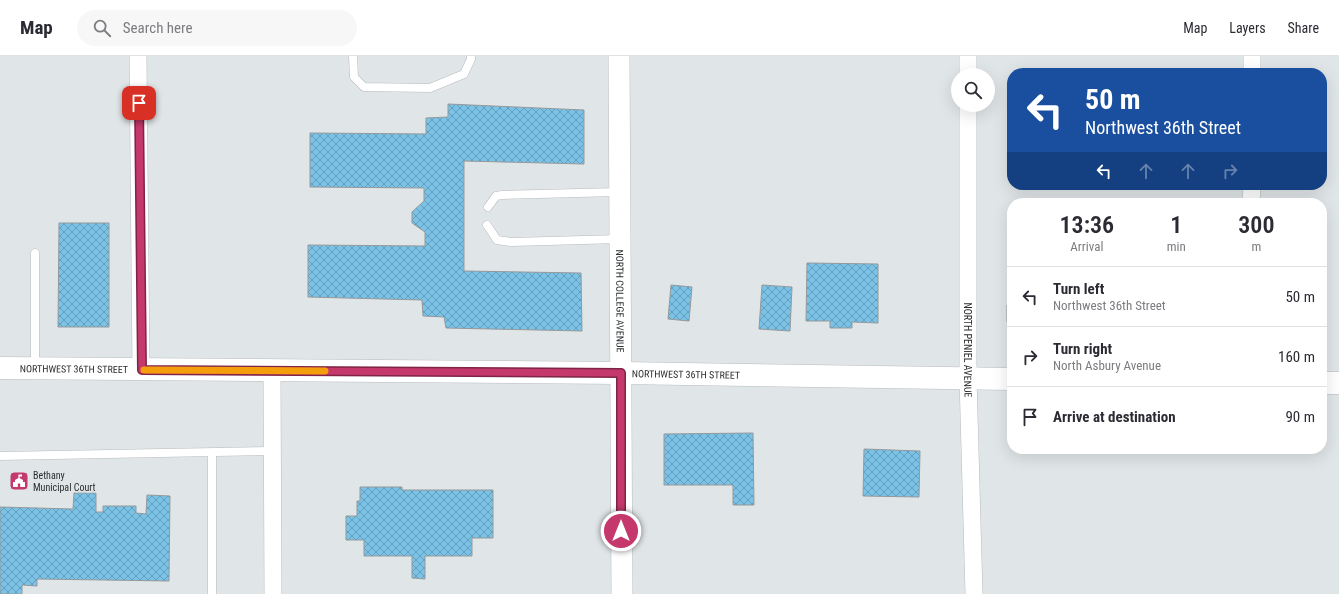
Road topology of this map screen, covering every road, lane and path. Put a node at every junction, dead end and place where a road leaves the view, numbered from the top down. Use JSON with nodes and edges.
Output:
{"nodes":[{"id":1,"x":138,"y":56,"type":"edge"},
{"id":2,"x":353,"y":56,"type":"edge"},
{"id":3,"x":471,"y":56,"type":"edge"},
{"id":4,"x":619,"y":56,"type":"edge"},
{"id":5,"x":968,"y":56,"type":"edge"},
{"id":6,"x":1252,"y":56,"type":"edge"},
{"id":7,"x":968,"y":68,"type":"edge"},
{"id":8,"x":1252,"y":68,"type":"edge"},
{"id":9,"x":968,"y":112,"type":"edge"},
{"id":10,"x":620,"y":192,"type":"junction"},
{"id":11,"x":488,"y":207,"type":"dead end"},
{"id":12,"x":488,"y":225,"type":"dead end"},
{"id":13,"x":620,"y":239,"type":"junction"},
{"id":14,"x":35,"y":253,"type":"dead end"},
{"id":15,"x":0,"y":368,"type":"edge"},
{"id":16,"x":35,"y":369,"type":"junction"},
{"id":17,"x":142,"y":370,"type":"junction"},
{"id":18,"x":272,"y":371,"type":"junction"},
{"id":19,"x":621,"y":373,"type":"junction"},
{"id":20,"x":968,"y":378,"type":"junction"},
{"id":21,"x":1007,"y":379,"type":"edge"},
{"id":22,"x":1327,"y":383,"type":"edge"},
{"id":23,"x":1339,"y":383,"type":"edge"},
{"id":24,"x":272,"y":451,"type":"junction"},
{"id":25,"x":212,"y":453,"type":"junction"},
{"id":26,"x":0,"y":456,"type":"edge"},
{"id":27,"x":212,"y":594,"type":"edge"},
{"id":28,"x":274,"y":594,"type":"edge"},
{"id":29,"x":622,"y":594,"type":"edge"},
{"id":30,"x":974,"y":594,"type":"edge"}],
"edges":[{"from":1,"to":17,"type":"street"},
{"from":2,"to":3,"type":"lane"},
{"from":4,"to":10,"type":"street","name":"NORTH COLLEGE AVENUE"},
{"from":5,"to":7,"type":"street"},
{"from":6,"to":8,"type":"street"},
{"from":9,"to":20,"type":"street","name":"NORTH PENIEL AVENUE"},
{"from":10,"to":11,"type":"lane"},
{"from":10,"to":13,"type":"street","name":"NORTH COLLEGE AVENUE"},
{"from":12,"to":13,"type":"lane"},
{"from":13,"to":19,"type":"street","name":"NORTH COLLEGE AVENUE"},
{"from":14,"to":16,"type":"lane"},
{"from":15,"to":16,"type":"main road","name":"NORTHWEST 36TH STREET"},
{"from":16,"to":17,"type":"main road","name":"NORTHWEST 36TH STREET"},
{"from":17,"to":18,"type":"main road","name":"NORTHWEST 36TH STREET"},
{"from":18,"to":19,"type":"main road","name":"NORTHWEST 36TH STREET"},
{"from":18,"to":24,"type":"street"},
{"from":19,"to":20,"type":"main road","name":"NORTHWEST 36TH STREET"},
{"from":19,"to":29,"type":"street","name":"NORTH COLLEGE AVENUE"},
{"from":20,"to":21,"type":"main road","name":"NORTHWEST 36TH STREET"},
{"from":20,"to":30,"type":"street","name":"NORTH PENIEL AVENUE"},
{"from":22,"to":23,"type":"main road"},
{"from":24,"to":25,"type":"lane"},
{"from":24,"to":28,"type":"street"},
{"from":25,"to":26,"type":"lane"},
{"from":25,"to":27,"type":"lane"}]}
